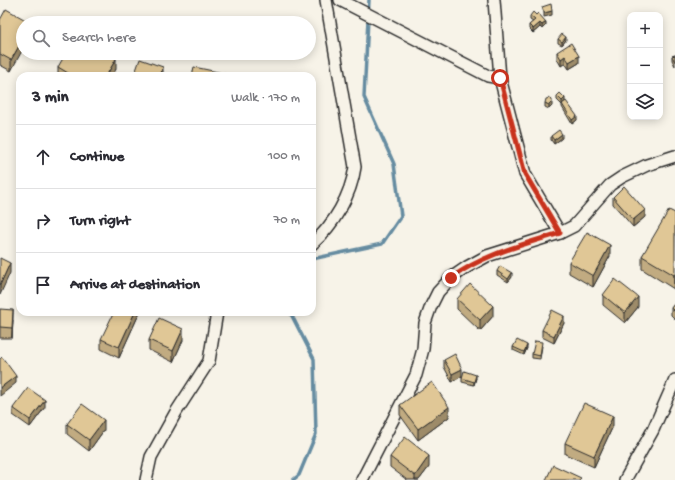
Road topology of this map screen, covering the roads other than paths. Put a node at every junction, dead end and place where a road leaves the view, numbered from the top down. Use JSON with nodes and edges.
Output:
{"nodes":[{"id":1,"x":326,"y":0,"type":"edge"},
{"id":2,"x":340,"y":0,"type":"edge"},
{"id":3,"x":494,"y":0,"type":"edge"},
{"id":4,"x":500,"y":78,"type":"junction"},
{"id":5,"x":675,"y":156,"type":"edge"},
{"id":6,"x":560,"y":233,"type":"junction"},
{"id":7,"x":316,"y":240,"type":"edge"},
{"id":8,"x":216,"y":316,"type":"edge"},
{"id":9,"x":675,"y":380,"type":"edge"},
{"id":10,"x":146,"y":480,"type":"edge"},
{"id":11,"x":362,"y":480,"type":"edge"},
{"id":12,"x":625,"y":480,"type":"edge"}],
"edges":[{"from":1,"to":7,"type":"street"},
{"from":2,"to":4,"type":"street"},
{"from":3,"to":4,"type":"street"},
{"from":4,"to":6,"type":"street"},
{"from":5,"to":6,"type":"street"},
{"from":6,"to":11,"type":"street"},
{"from":8,"to":10,"type":"street"},
{"from":9,"to":12,"type":"street"}]}
